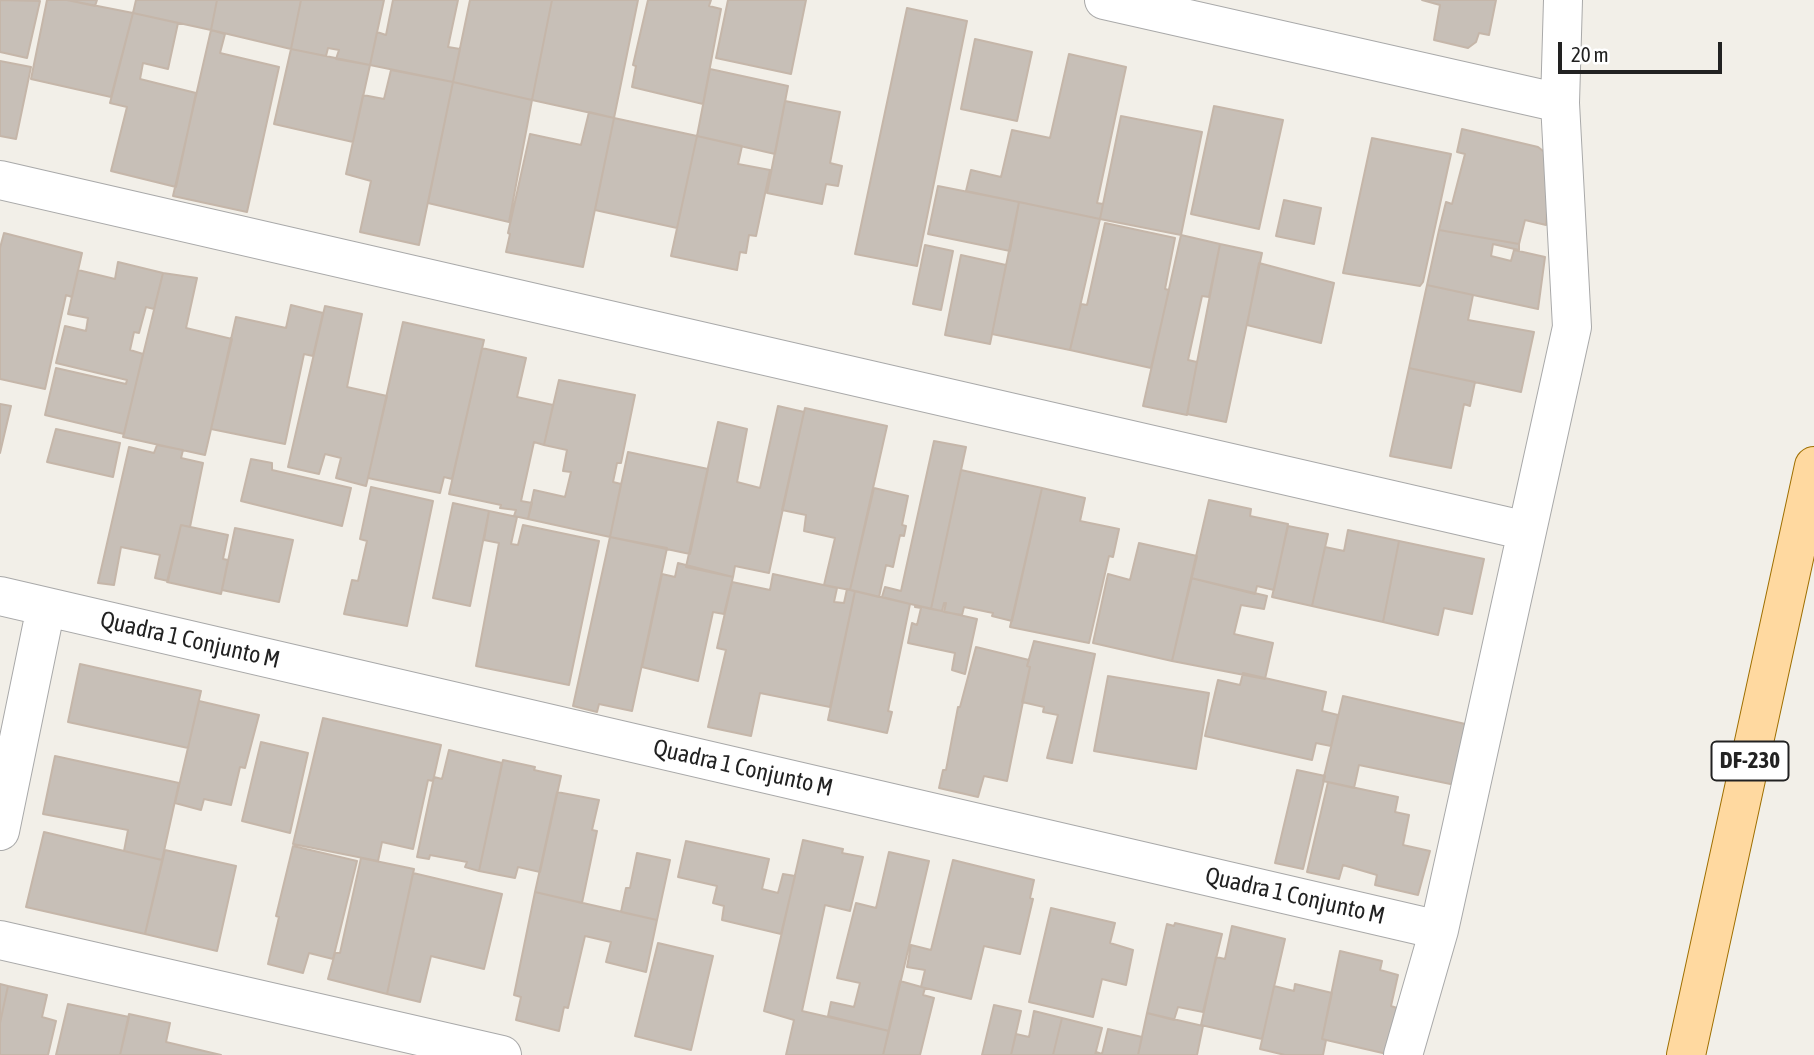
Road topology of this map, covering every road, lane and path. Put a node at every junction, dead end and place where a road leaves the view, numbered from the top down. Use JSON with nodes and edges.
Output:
{"nodes":[{"id":1,"x":1104,"y":0,"type":"edge"},
{"id":2,"x":1563,"y":0,"type":"edge"},
{"id":3,"x":1560,"y":103,"type":"junction"},
{"id":4,"x":0,"y":180,"type":"edge"},
{"id":5,"x":1814,"y":466,"type":"edge"},
{"id":6,"x":1527,"y":531,"type":"junction"},
{"id":7,"x":0,"y":596,"type":"edge"},
{"id":8,"x":46,"y":607,"type":"junction"},
{"id":9,"x":0,"y":831,"type":"edge"},
{"id":10,"x":1439,"y":930,"type":"junction"},
{"id":11,"x":0,"y":940,"type":"edge"},
{"id":12,"x":502,"y":1055,"type":"edge"},
{"id":13,"x":1403,"y":1055,"type":"edge"},
{"id":14,"x":1686,"y":1055,"type":"edge"}],
"edges":[{"from":1,"to":3,"type":"street"},
{"from":2,"to":3,"type":"street"},
{"from":3,"to":6,"type":"street"},
{"from":4,"to":6,"type":"street"},
{"from":5,"to":14,"type":"main road","name":"DF-230","number":"DF-230"},
{"from":6,"to":10,"type":"street"},
{"from":7,"to":8,"type":"street","name":"Quadra 1 Conjunto M"},
{"from":8,"to":9,"type":"street"},
{"from":8,"to":10,"type":"street","name":"Quadra 1 Conjunto M"},
{"from":10,"to":13,"type":"street"},
{"from":11,"to":12,"type":"street"}]}
